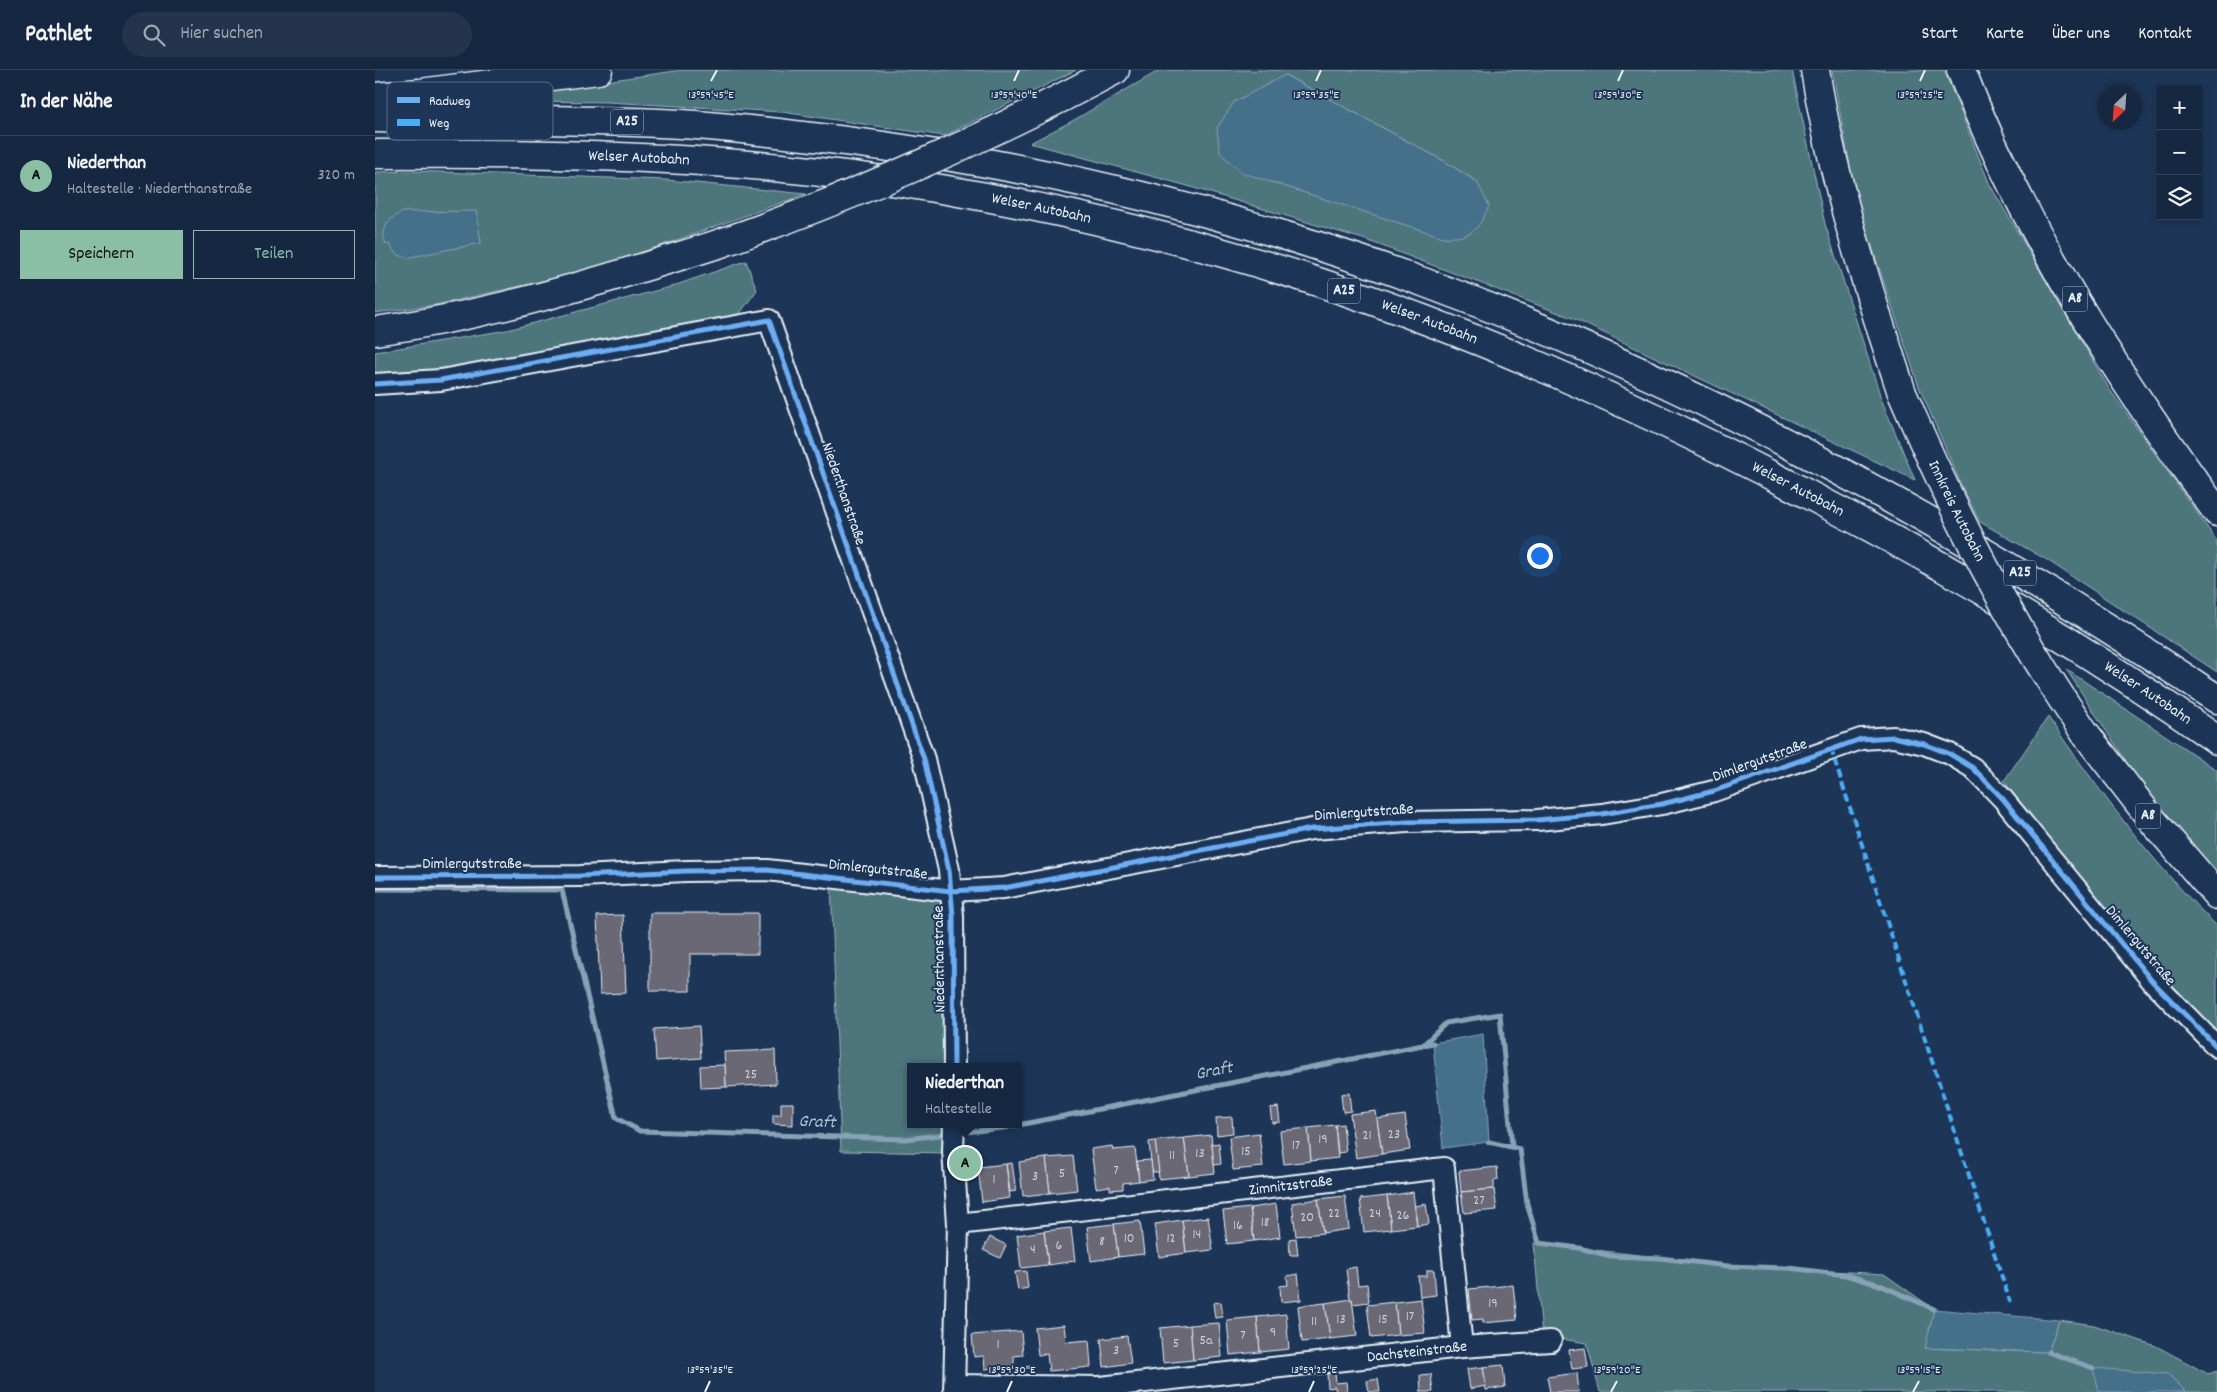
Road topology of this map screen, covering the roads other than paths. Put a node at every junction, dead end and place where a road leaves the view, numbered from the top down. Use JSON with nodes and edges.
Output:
{"nodes":[{"id":1,"x":598,"y":70,"type":"edge"},
{"id":2,"x":1115,"y":70,"type":"edge"},
{"id":3,"x":1815,"y":70,"type":"edge"},
{"id":4,"x":1961,"y":70,"type":"edge"},
{"id":5,"x":505,"y":82,"type":"edge"},
{"id":6,"x":553,"y":121,"type":"edge"},
{"id":7,"x":375,"y":154,"type":"edge"},
{"id":8,"x":375,"y":331,"type":"edge"},
{"id":9,"x":375,"y":384,"type":"edge"},
{"id":10,"x":2217,"y":512,"type":"edge"},
{"id":11,"x":2217,"y":699,"type":"edge"},
{"id":12,"x":2217,"y":740,"type":"edge"},
{"id":13,"x":375,"y":877,"type":"edge"},
{"id":14,"x":951,"y":891,"type":"junction"},
{"id":15,"x":2217,"y":895,"type":"edge"},
{"id":16,"x":2217,"y":1047,"type":"edge"},
{"id":17,"x":954,"y":1063,"type":"edge"},
{"id":18,"x":954,"y":1128,"type":"edge"},
{"id":19,"x":958,"y":1224,"type":"junction"},
{"id":20,"x":1551,"y":1341,"type":"dead end"},
{"id":21,"x":1462,"y":1347,"type":"junction"},
{"id":22,"x":955,"y":1388,"type":"edge"}],
"edges":[{"from":1,"to":5,"type":"highway"},
{"from":2,"to":8,"type":"highway","bridge":true},
{"from":3,"to":15,"type":"highway","name":"Innkreis Autobahn","number":"A8","bridge":true},
{"from":4,"to":10,"type":"highway","number":"A8"},
{"from":6,"to":11,"type":"highway","number":"A25"},
{"from":7,"to":12,"type":"highway","name":"Welser Autobahn","number":"A25"},
{"from":9,"to":14,"type":"street","name":"Niederthanstraße"},
{"from":13,"to":14,"type":"street","name":"Dimlergutstraße"},
{"from":14,"to":16,"type":"street","name":"Dimlergutstraße"},
{"from":14,"to":17,"type":"street","name":"Niederthanstraße"},
{"from":18,"to":19,"type":"street"},
{"from":19,"to":21,"type":"street","name":"Zimnitzstraße"},
{"from":19,"to":22,"type":"street"},
{"from":20,"to":21,"type":"street","name":"Dachsteinstraße"},
{"from":21,"to":22,"type":"street","name":"Dachsteinstraße"}]}
